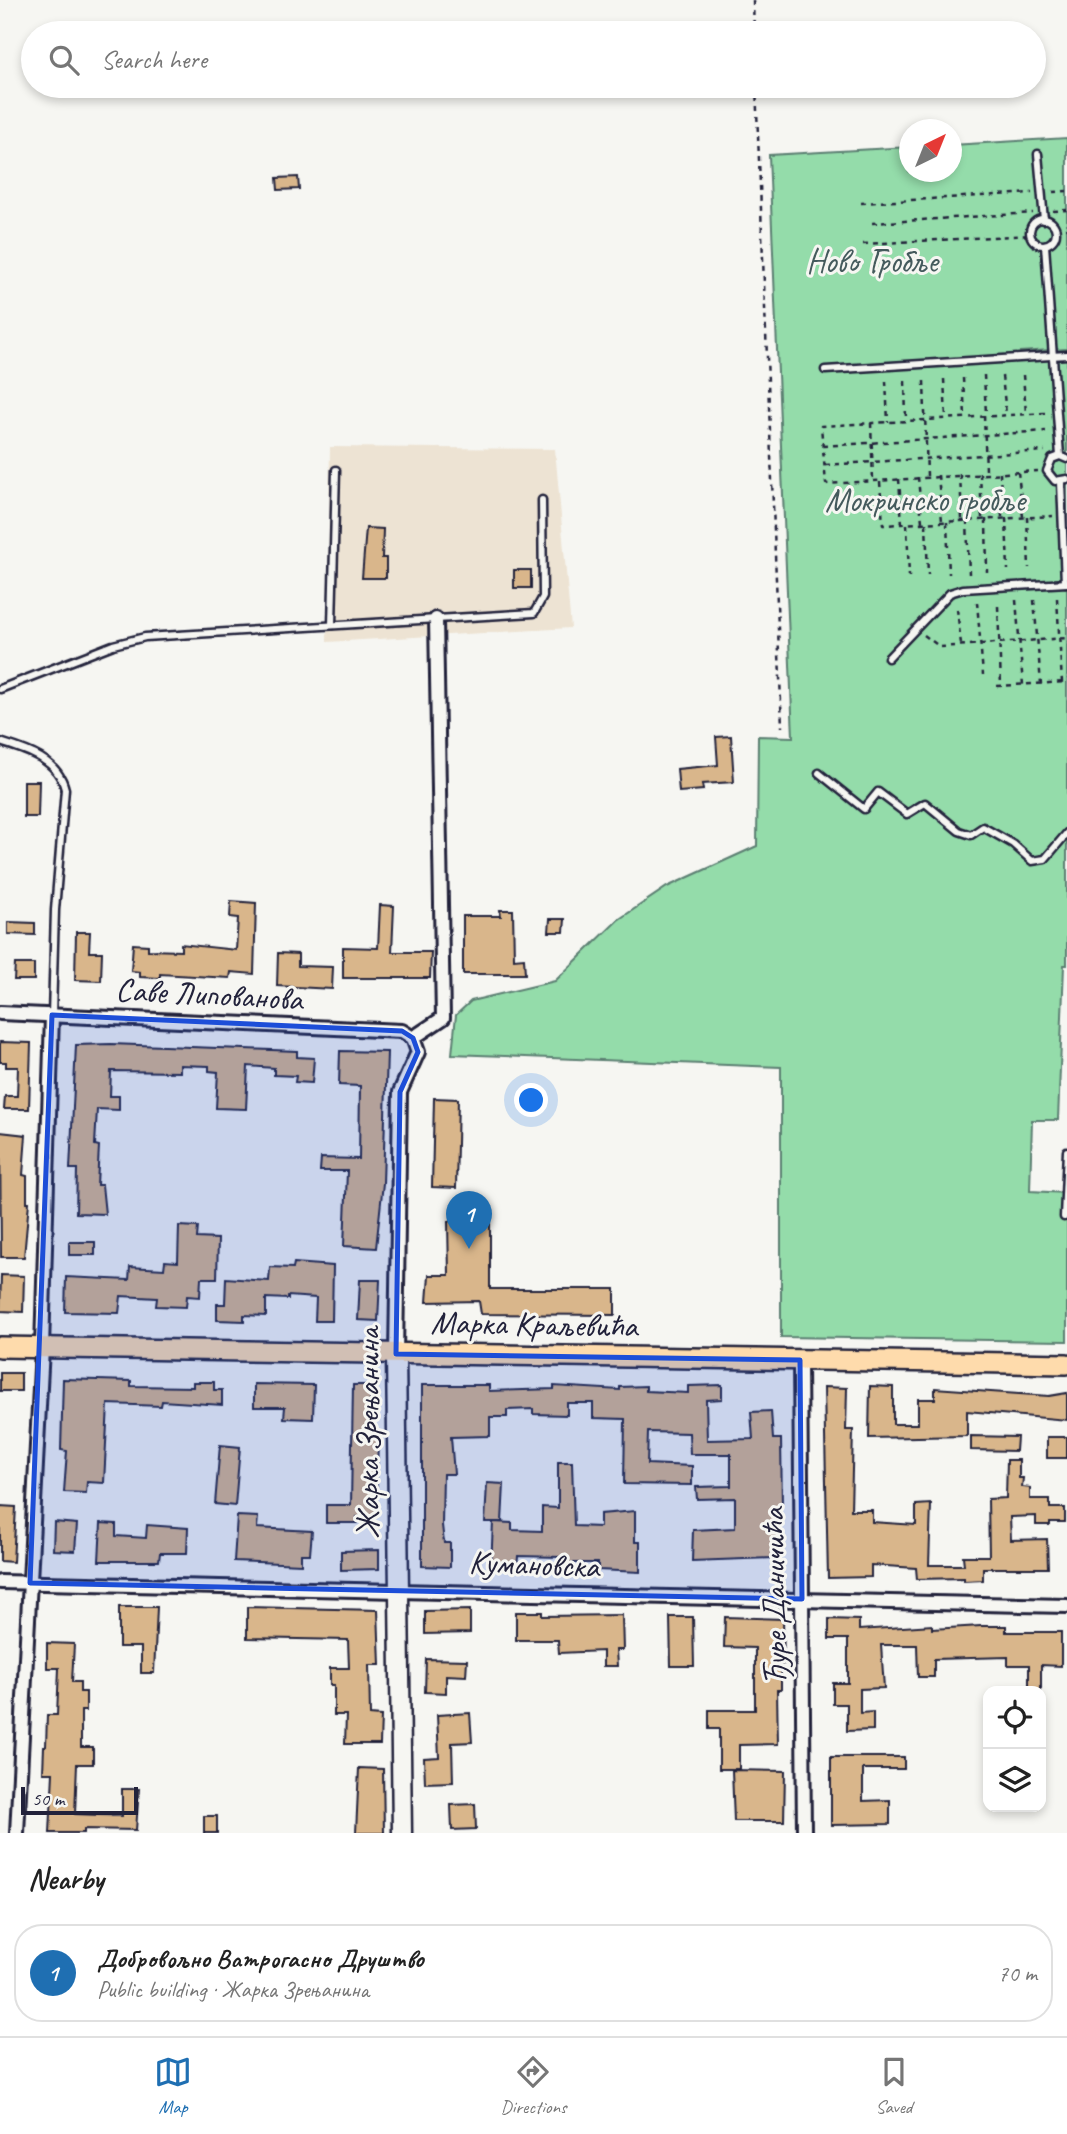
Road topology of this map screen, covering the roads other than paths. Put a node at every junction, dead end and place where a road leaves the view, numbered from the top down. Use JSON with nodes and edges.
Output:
{"nodes":[{"id":1,"x":1038,"y":154,"type":"dead end"},
{"id":2,"x":1043,"y":216,"type":"junction"},
{"id":3,"x":1045,"y":245,"type":"junction"},
{"id":4,"x":1067,"y":355,"type":"edge"},
{"id":5,"x":1051,"y":356,"type":"junction"},
{"id":6,"x":825,"y":370,"type":"dead end"},
{"id":7,"x":1062,"y":455,"type":"edge"},
{"id":8,"x":336,"y":470,"type":"dead end"},
{"id":9,"x":1064,"y":481,"type":"edge"},
{"id":10,"x":542,"y":500,"type":"dead end"},
{"id":11,"x":1066,"y":583,"type":"edge"},
{"id":12,"x":436,"y":619,"type":"junction"},
{"id":13,"x":332,"y":625,"type":"junction"},
{"id":14,"x":887,"y":658,"type":"dead end"},
{"id":15,"x":0,"y":689,"type":"edge"},
{"id":16,"x":0,"y":742,"type":"edge"},
{"id":17,"x":819,"y":773,"type":"dead end"},
{"id":18,"x":1067,"y":833,"type":"edge"},
{"id":19,"x":0,"y":1013,"type":"edge"},
{"id":20,"x":52,"y":1015,"type":"junction"},
{"id":21,"x":414,"y":1038,"type":"junction"},
{"id":22,"x":1067,"y":1151,"type":"edge"},
{"id":23,"x":1064,"y":1217,"type":"dead end"},
{"id":24,"x":0,"y":1347,"type":"edge"},
{"id":25,"x":42,"y":1348,"type":"junction"},
{"id":26,"x":396,"y":1354,"type":"junction"},
{"id":27,"x":800,"y":1360,"type":"junction"},
{"id":28,"x":1067,"y":1364,"type":"edge"},
{"id":29,"x":0,"y":1582,"type":"edge"},
{"id":30,"x":30,"y":1583,"type":"junction"},
{"id":31,"x":398,"y":1589,"type":"junction"},
{"id":32,"x":802,"y":1599,"type":"junction"},
{"id":33,"x":1067,"y":1606,"type":"edge"},
{"id":34,"x":17,"y":1833,"type":"edge"},
{"id":35,"x":402,"y":1833,"type":"edge"},
{"id":36,"x":804,"y":1833,"type":"edge"}],
"edges":[{"from":1,"to":2,"type":"lane"},
{"from":2,"to":3,"type":"lane"},
{"from":2,"to":3,"type":"lane"},
{"from":3,"to":5,"type":"lane"},
{"from":4,"to":5,"type":"lane"},
{"from":5,"to":6,"type":"lane"},
{"from":5,"to":7,"type":"lane"},
{"from":7,"to":9,"type":"lane"},
{"from":8,"to":13,"type":"lane"},
{"from":9,"to":11,"type":"lane"},
{"from":10,"to":12,"type":"lane"},
{"from":11,"to":14,"type":"lane"},
{"from":12,"to":13,"type":"lane"},
{"from":12,"to":21,"type":"street"},
{"from":13,"to":15,"type":"lane"},
{"from":16,"to":20,"type":"lane"},
{"from":17,"to":18,"type":"lane"},
{"from":19,"to":20,"type":"street","name":"Саве Липованова"},
{"from":20,"to":21,"type":"street","name":"Саве Липованова"},
{"from":20,"to":25,"type":"street"},
{"from":21,"to":26,"type":"street","name":"Жарка Зрењанина"},
{"from":22,"to":23,"type":"lane"},
{"from":24,"to":25,"type":"main road","name":"Марка Краљевића"},
{"from":25,"to":26,"type":"main road","name":"Марка Краљевића"},
{"from":25,"to":30,"type":"street"},
{"from":26,"to":27,"type":"main road","name":"Марка Краљевића"},
{"from":26,"to":31,"type":"street","name":"Жарка Зрењанина"},
{"from":27,"to":28,"type":"main road","name":"Марка Краљевића"},
{"from":27,"to":32,"type":"street","name":"Ђуре Даничића"},
{"from":29,"to":30,"type":"street","name":"Кумановска"},
{"from":30,"to":31,"type":"street","name":"Кумановска"},
{"from":30,"to":34,"type":"street"},
{"from":31,"to":32,"type":"street","name":"Кумановска"},
{"from":31,"to":35,"type":"street","name":"Жарка Зрењанина"},
{"from":32,"to":33,"type":"street","name":"Кумановска"},
{"from":32,"to":36,"type":"street","name":"Ђуре Даничића"}]}
